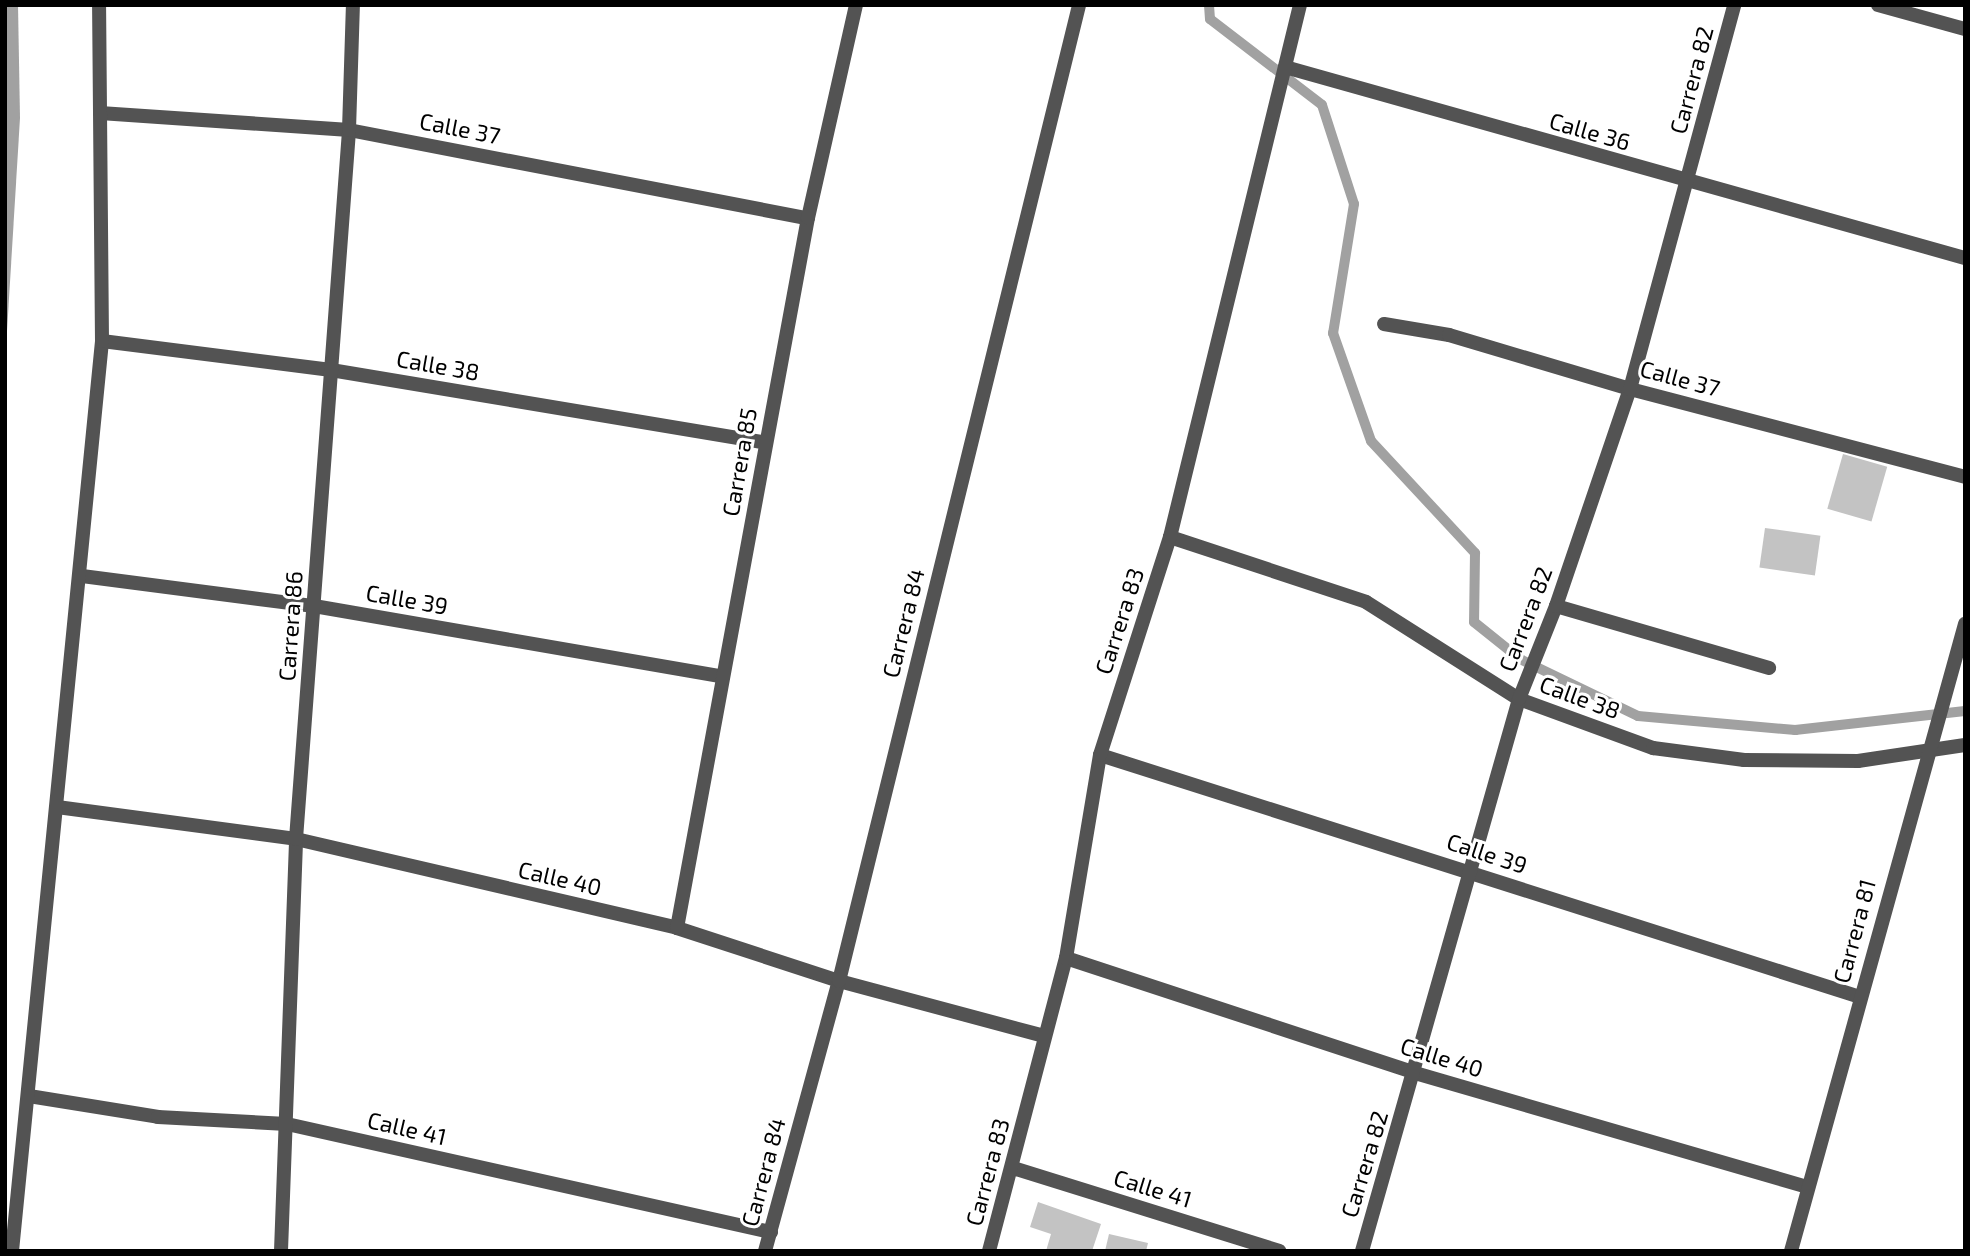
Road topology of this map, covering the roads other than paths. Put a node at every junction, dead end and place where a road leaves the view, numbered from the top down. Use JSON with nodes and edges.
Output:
{"nodes":[{"id":1,"x":99,"y":5,"type":"edge"},
{"id":2,"x":353,"y":5,"type":"edge"},
{"id":3,"x":856,"y":5,"type":"edge"},
{"id":4,"x":1079,"y":5,"type":"edge"},
{"id":5,"x":1300,"y":5,"type":"edge"},
{"id":6,"x":1734,"y":5,"type":"edge"},
{"id":7,"x":1878,"y":5,"type":"edge"},
{"id":8,"x":1965,"y":29,"type":"edge"},
{"id":9,"x":1284,"y":70,"type":"junction"},
{"id":10,"x":100,"y":113,"type":"junction"},
{"id":11,"x":349,"y":130,"type":"junction"},
{"id":12,"x":1688,"y":183,"type":"junction"},
{"id":13,"x":808,"y":218,"type":"junction"},
{"id":14,"x":1965,"y":258,"type":"edge"},
{"id":15,"x":1384,"y":324,"type":"dead end"},
{"id":16,"x":102,"y":341,"type":"junction"},
{"id":17,"x":331,"y":370,"type":"junction"},
{"id":18,"x":1630,"y":388,"type":"junction"},
{"id":19,"x":766,"y":443,"type":"junction"},
{"id":20,"x":1965,"y":477,"type":"edge"},
{"id":21,"x":1170,"y":537,"type":"junction"},
{"id":22,"x":82,"y":576,"type":"junction"},
{"id":23,"x":314,"y":606,"type":"junction"},
{"id":24,"x":1556,"y":606,"type":"junction"},
{"id":25,"x":1965,"y":624,"type":"edge"},
{"id":26,"x":1769,"y":668,"type":"dead end"},
{"id":27,"x":723,"y":677,"type":"junction"},
{"id":28,"x":1519,"y":699,"type":"junction"},
{"id":29,"x":1965,"y":745,"type":"edge"},
{"id":30,"x":1927,"y":754,"type":"junction"},
{"id":31,"x":1101,"y":755,"type":"junction"},
{"id":32,"x":57,"y":807,"type":"junction"},
{"id":33,"x":296,"y":839,"type":"junction"},
{"id":34,"x":1472,"y":872,"type":"junction"},
{"id":35,"x":677,"y":928,"type":"junction"},
{"id":36,"x":1066,"y":958,"type":"junction"},
{"id":37,"x":839,"y":981,"type":"junction"},
{"id":38,"x":1860,"y":997,"type":"junction"},
{"id":39,"x":1044,"y":1036,"type":"junction"},
{"id":40,"x":1415,"y":1073,"type":"junction"},
{"id":41,"x":29,"y":1096,"type":"junction"},
{"id":42,"x":287,"y":1124,"type":"junction"},
{"id":43,"x":1013,"y":1168,"type":"junction"},
{"id":44,"x":1808,"y":1187,"type":"junction"},
{"id":45,"x":771,"y":1232,"type":"junction"},
{"id":46,"x":12,"y":1251,"type":"edge"},
{"id":47,"x":281,"y":1251,"type":"edge"},
{"id":48,"x":765,"y":1251,"type":"edge"},
{"id":49,"x":989,"y":1251,"type":"edge"},
{"id":50,"x":1279,"y":1251,"type":"edge"},
{"id":51,"x":1362,"y":1251,"type":"edge"},
{"id":52,"x":1791,"y":1251,"type":"edge"}],
"edges":[{"from":1,"to":10,"type":"street"},
{"from":2,"to":11,"type":"street","name":"Carrera 86"},
{"from":3,"to":13,"type":"street","name":"Carrera 85"},
{"from":4,"to":37,"type":"street","name":"Carrera 84"},
{"from":5,"to":9,"type":"street","name":"Carrera 83"},
{"from":6,"to":12,"type":"street","name":"Carrera 82"},
{"from":7,"to":8,"type":"street"},
{"from":9,"to":12,"type":"street","name":"Calle 36"},
{"from":9,"to":21,"type":"street","name":"Carrera 83"},
{"from":10,"to":11,"type":"street","name":"Calle 37"},
{"from":10,"to":16,"type":"street"},
{"from":11,"to":13,"type":"street","name":"Calle 37"},
{"from":11,"to":17,"type":"street","name":"Carrera 86"},
{"from":12,"to":14,"type":"street","name":"Calle 36"},
{"from":12,"to":18,"type":"street","name":"Carrera 82"},
{"from":13,"to":19,"type":"street","name":"Carrera 85"},
{"from":15,"to":18,"type":"street","name":"Calle 37"},
{"from":16,"to":17,"type":"street","name":"Calle 38"},
{"from":16,"to":22,"type":"street"},
{"from":17,"to":19,"type":"street","name":"Calle 38"},
{"from":17,"to":23,"type":"street","name":"Carrera 86"},
{"from":18,"to":20,"type":"street","name":"Calle 37"},
{"from":18,"to":24,"type":"street","name":"Carrera 82"},
{"from":19,"to":27,"type":"street","name":"Carrera 85"},
{"from":21,"to":28,"type":"street","name":"Calle 38"},
{"from":21,"to":31,"type":"street","name":"Carrera 83"},
{"from":22,"to":23,"type":"street","name":"Calle 39"},
{"from":22,"to":32,"type":"street"},
{"from":23,"to":27,"type":"street","name":"Calle 39"},
{"from":23,"to":33,"type":"street","name":"Carrera 86"},
{"from":24,"to":26,"type":"street"},
{"from":24,"to":28,"type":"street","name":"Carrera 82"},
{"from":25,"to":30,"type":"street","name":"Carrera 81"},
{"from":27,"to":35,"type":"street","name":"Carrera 85"},
{"from":28,"to":30,"type":"street","name":"Calle 38"},
{"from":28,"to":34,"type":"street","name":"Carrera 82"},
{"from":29,"to":30,"type":"street","name":"Calle 38"},
{"from":30,"to":38,"type":"street","name":"Carrera 81"},
{"from":31,"to":34,"type":"street","name":"Calle 39"},
{"from":31,"to":36,"type":"street","name":"Carrera 83"},
{"from":32,"to":33,"type":"street","name":"Calle 40"},
{"from":32,"to":41,"type":"street"},
{"from":33,"to":35,"type":"street","name":"Calle 40"},
{"from":33,"to":42,"type":"street","name":"Carrera 86"},
{"from":34,"to":38,"type":"street","name":"Calle 39"},
{"from":34,"to":40,"type":"street","name":"Carrera 82"},
{"from":35,"to":37,"type":"street","name":"Calle 40"},
{"from":36,"to":39,"type":"street","name":"Carrera 83"},
{"from":36,"to":40,"type":"street","name":"Calle 40"},
{"from":37,"to":39,"type":"street","name":"Calle 40"},
{"from":37,"to":45,"type":"street","name":"Carrera 84"},
{"from":38,"to":44,"type":"street","name":"Carrera 81"},
{"from":39,"to":43,"type":"street","name":"Carrera 83"},
{"from":40,"to":44,"type":"street","name":"Calle 40"},
{"from":40,"to":51,"type":"street","name":"Carrera 82"},
{"from":41,"to":42,"type":"street","name":"Calle 41"},
{"from":41,"to":46,"type":"street"},
{"from":42,"to":45,"type":"street","name":"Calle 41"},
{"from":42,"to":47,"type":"street","name":"Carrera 86"},
{"from":43,"to":49,"type":"street","name":"Carrera 83"},
{"from":43,"to":50,"type":"street","name":"Calle 41"},
{"from":44,"to":52,"type":"street","name":"Carrera 81"},
{"from":45,"to":48,"type":"street","name":"Carrera 84"}]}
